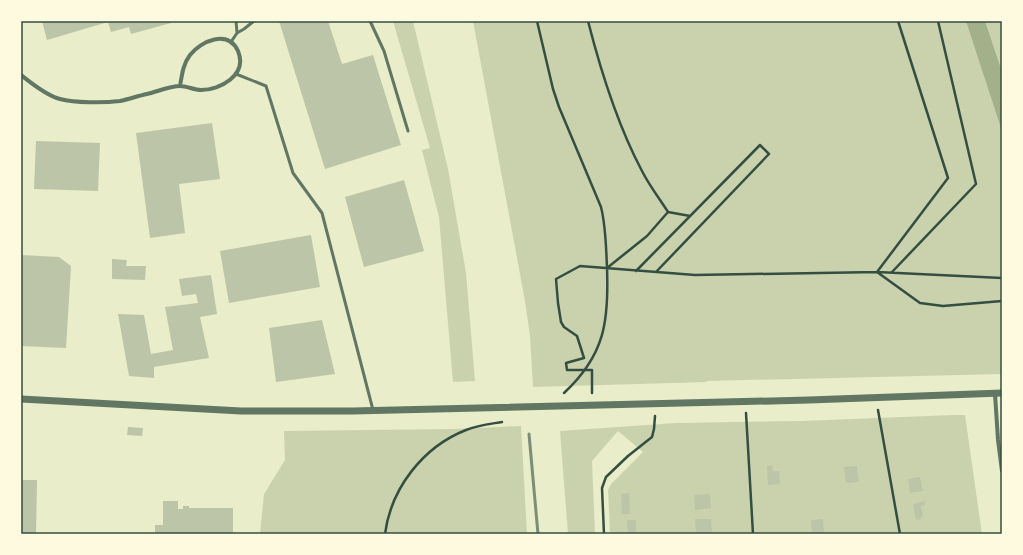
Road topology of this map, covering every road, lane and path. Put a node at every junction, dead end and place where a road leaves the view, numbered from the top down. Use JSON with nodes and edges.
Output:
{"nodes":[{"id":1,"x":236,"y":21,"type":"edge"},
{"id":2,"x":254,"y":21,"type":"edge"},
{"id":3,"x":370,"y":21,"type":"edge"},
{"id":4,"x":537,"y":21,"type":"edge"},
{"id":5,"x":588,"y":21,"type":"edge"},
{"id":6,"x":898,"y":21,"type":"edge"},
{"id":7,"x":938,"y":21,"type":"edge"},
{"id":8,"x":237,"y":33,"type":"junction"},
{"id":9,"x":230,"y":42,"type":"junction"},
{"id":10,"x":236,"y":74,"type":"junction"},
{"id":11,"x":21,"y":75,"type":"edge"},
{"id":12,"x":180,"y":86,"type":"junction"},
{"id":13,"x":408,"y":130,"type":"dead end"},
{"id":14,"x":668,"y":212,"type":"junction"},
{"id":15,"x":690,"y":216,"type":"junction"},
{"id":16,"x":607,"y":268,"type":"junction"},
{"id":17,"x":636,"y":271,"type":"junction"},
{"id":18,"x":656,"y":272,"type":"junction"},
{"id":19,"x":877,"y":272,"type":"junction"},
{"id":20,"x":892,"y":272,"type":"junction"},
{"id":21,"x":1002,"y":278,"type":"edge"},
{"id":22,"x":608,"y":284,"type":"dead end"},
{"id":23,"x":1002,"y":301,"type":"edge"},
{"id":24,"x":999,"y":394,"type":"edge"},
{"id":25,"x":875,"y":398,"type":"junction"},
{"id":26,"x":21,"y":399,"type":"edge"},
{"id":27,"x":746,"y":401,"type":"junction"},
{"id":28,"x":656,"y":404,"type":"junction"},
{"id":29,"x":592,"y":405,"type":"junction"},
{"id":30,"x":373,"y":410,"type":"junction"},
{"id":31,"x":1002,"y":471,"type":"edge"},
{"id":32,"x":604,"y":534,"type":"edge"},
{"id":33,"x":753,"y":534,"type":"edge"},
{"id":34,"x":900,"y":534,"type":"edge"}],
"edges":[{"from":1,"to":8,"type":"lane"},
{"from":2,"to":8,"type":"lane"},
{"from":3,"to":13,"type":"lane"},
{"from":4,"to":16,"type":"path"},
{"from":5,"to":14,"type":"path"},
{"from":6,"to":19,"type":"path"},
{"from":7,"to":20,"type":"path"},
{"from":8,"to":9,"type":"lane"},
{"from":9,"to":10,"type":"street"},
{"from":9,"to":12,"type":"street"},
{"from":10,"to":12,"type":"street"},
{"from":10,"to":30,"type":"lane"},
{"from":11,"to":12,"type":"street"},
{"from":14,"to":15,"type":"path"},
{"from":14,"to":16,"type":"path"},
{"from":15,"to":17,"type":"path"},
{"from":15,"to":18,"type":"path"},
{"from":16,"to":17,"type":"path"},
{"from":16,"to":22,"type":"path"},
{"from":16,"to":29,"type":"path"},
{"from":17,"to":18,"type":"path"},
{"from":18,"to":19,"type":"path"},
{"from":19,"to":20,"type":"path"},
{"from":19,"to":23,"type":"path"},
{"from":20,"to":21,"type":"path"},
{"from":24,"to":25,"type":"street"},
{"from":24,"to":31,"type":"street"},
{"from":25,"to":27,"type":"street"},
{"from":25,"to":34,"type":"path"},
{"from":26,"to":30,"type":"street"},
{"from":27,"to":28,"type":"street"},
{"from":27,"to":33,"type":"path"},
{"from":28,"to":29,"type":"street"},
{"from":28,"to":32,"type":"path"},
{"from":29,"to":30,"type":"street"}]}
